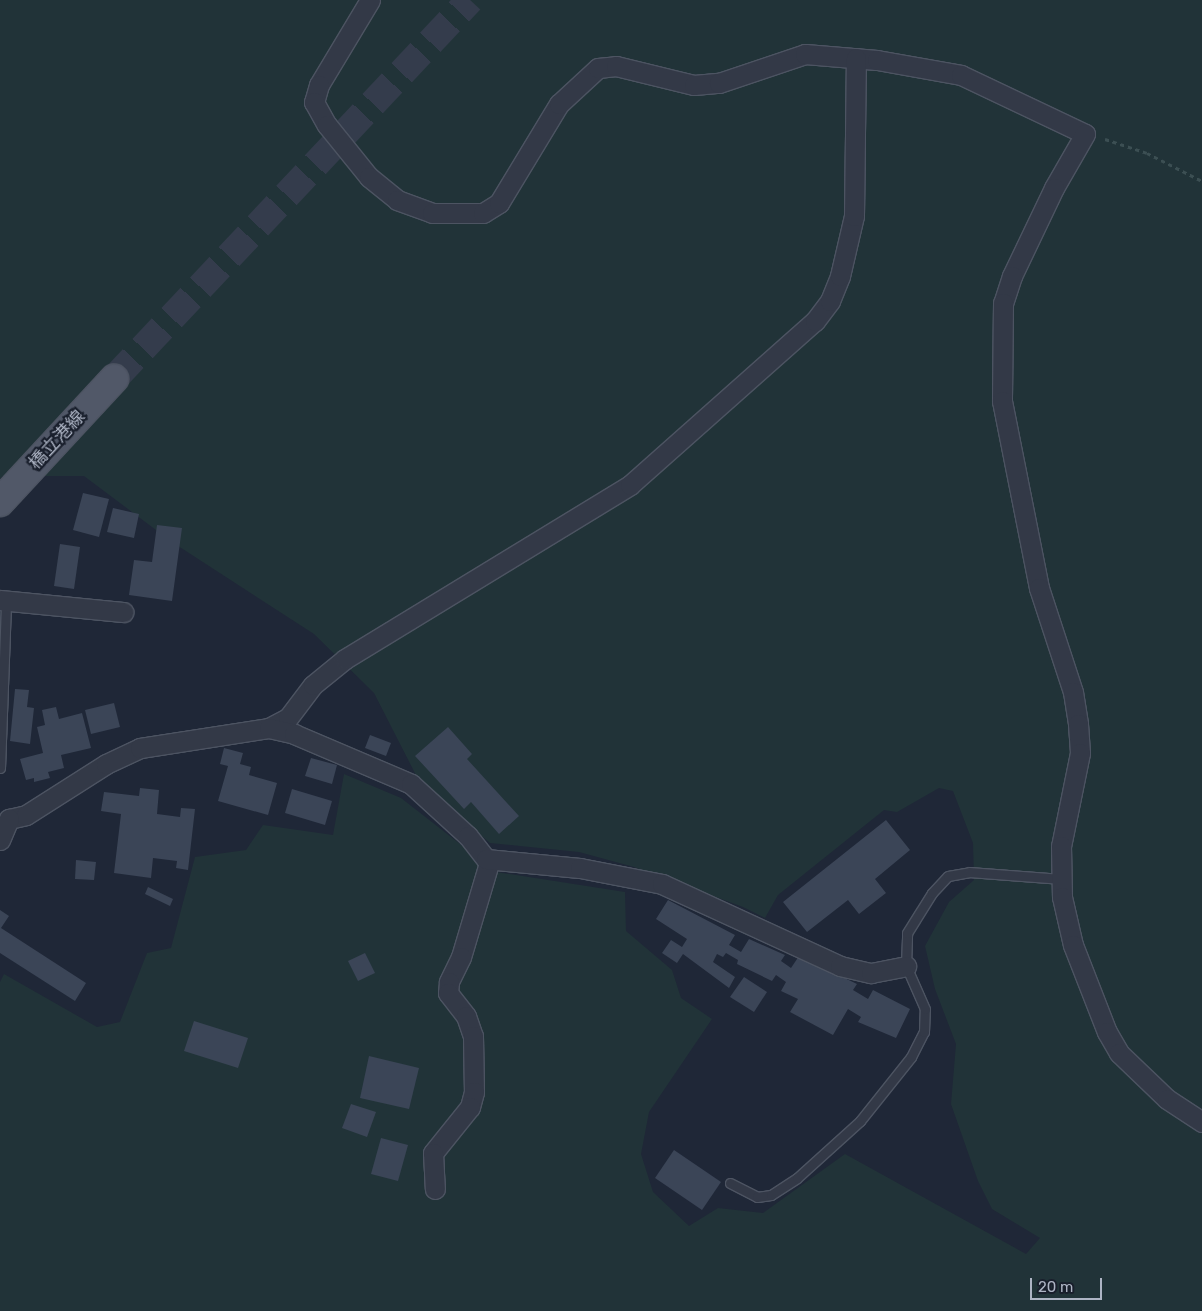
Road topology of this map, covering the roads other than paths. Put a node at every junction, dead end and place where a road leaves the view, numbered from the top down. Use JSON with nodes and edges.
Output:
{"nodes":[{"id":1,"x":370,"y":0,"type":"edge"},
{"id":2,"x":856,"y":58,"type":"junction"},
{"id":3,"x":114,"y":379,"type":"tunnel mouth"},
{"id":4,"x":0,"y":502,"type":"edge"},
{"id":5,"x":3,"y":601,"type":"edge"},
{"id":6,"x":123,"y":612,"type":"dead end"},
{"id":7,"x":269,"y":728,"type":"junction"},
{"id":8,"x":0,"y":768,"type":"edge"},
{"id":9,"x":5,"y":814,"type":"edge"},
{"id":10,"x":0,"y":840,"type":"edge"},
{"id":11,"x":486,"y":859,"type":"junction"},
{"id":12,"x":1061,"y":879,"type":"junction"},
{"id":13,"x":906,"y":966,"type":"junction"},
{"id":14,"x":1202,"y":1122,"type":"edge"},
{"id":15,"x":730,"y":1183,"type":"dead end"},
{"id":16,"x":435,"y":1189,"type":"dead end"}],
"edges":[{"from":1,"to":2,"type":"street"},
{"from":2,"to":7,"type":"street"},
{"from":2,"to":12,"type":"street"},
{"from":3,"to":4,"type":"main road","name":"橋立港線"},
{"from":5,"to":6,"type":"street"},
{"from":5,"to":8,"type":"lane"},
{"from":7,"to":9,"type":"street"},
{"from":7,"to":11,"type":"street"},
{"from":9,"to":10,"type":"street"},
{"from":11,"to":13,"type":"street"},
{"from":11,"to":16,"type":"street"},
{"from":12,"to":13,"type":"lane"},
{"from":12,"to":14,"type":"street"},
{"from":13,"to":15,"type":"lane"}]}
